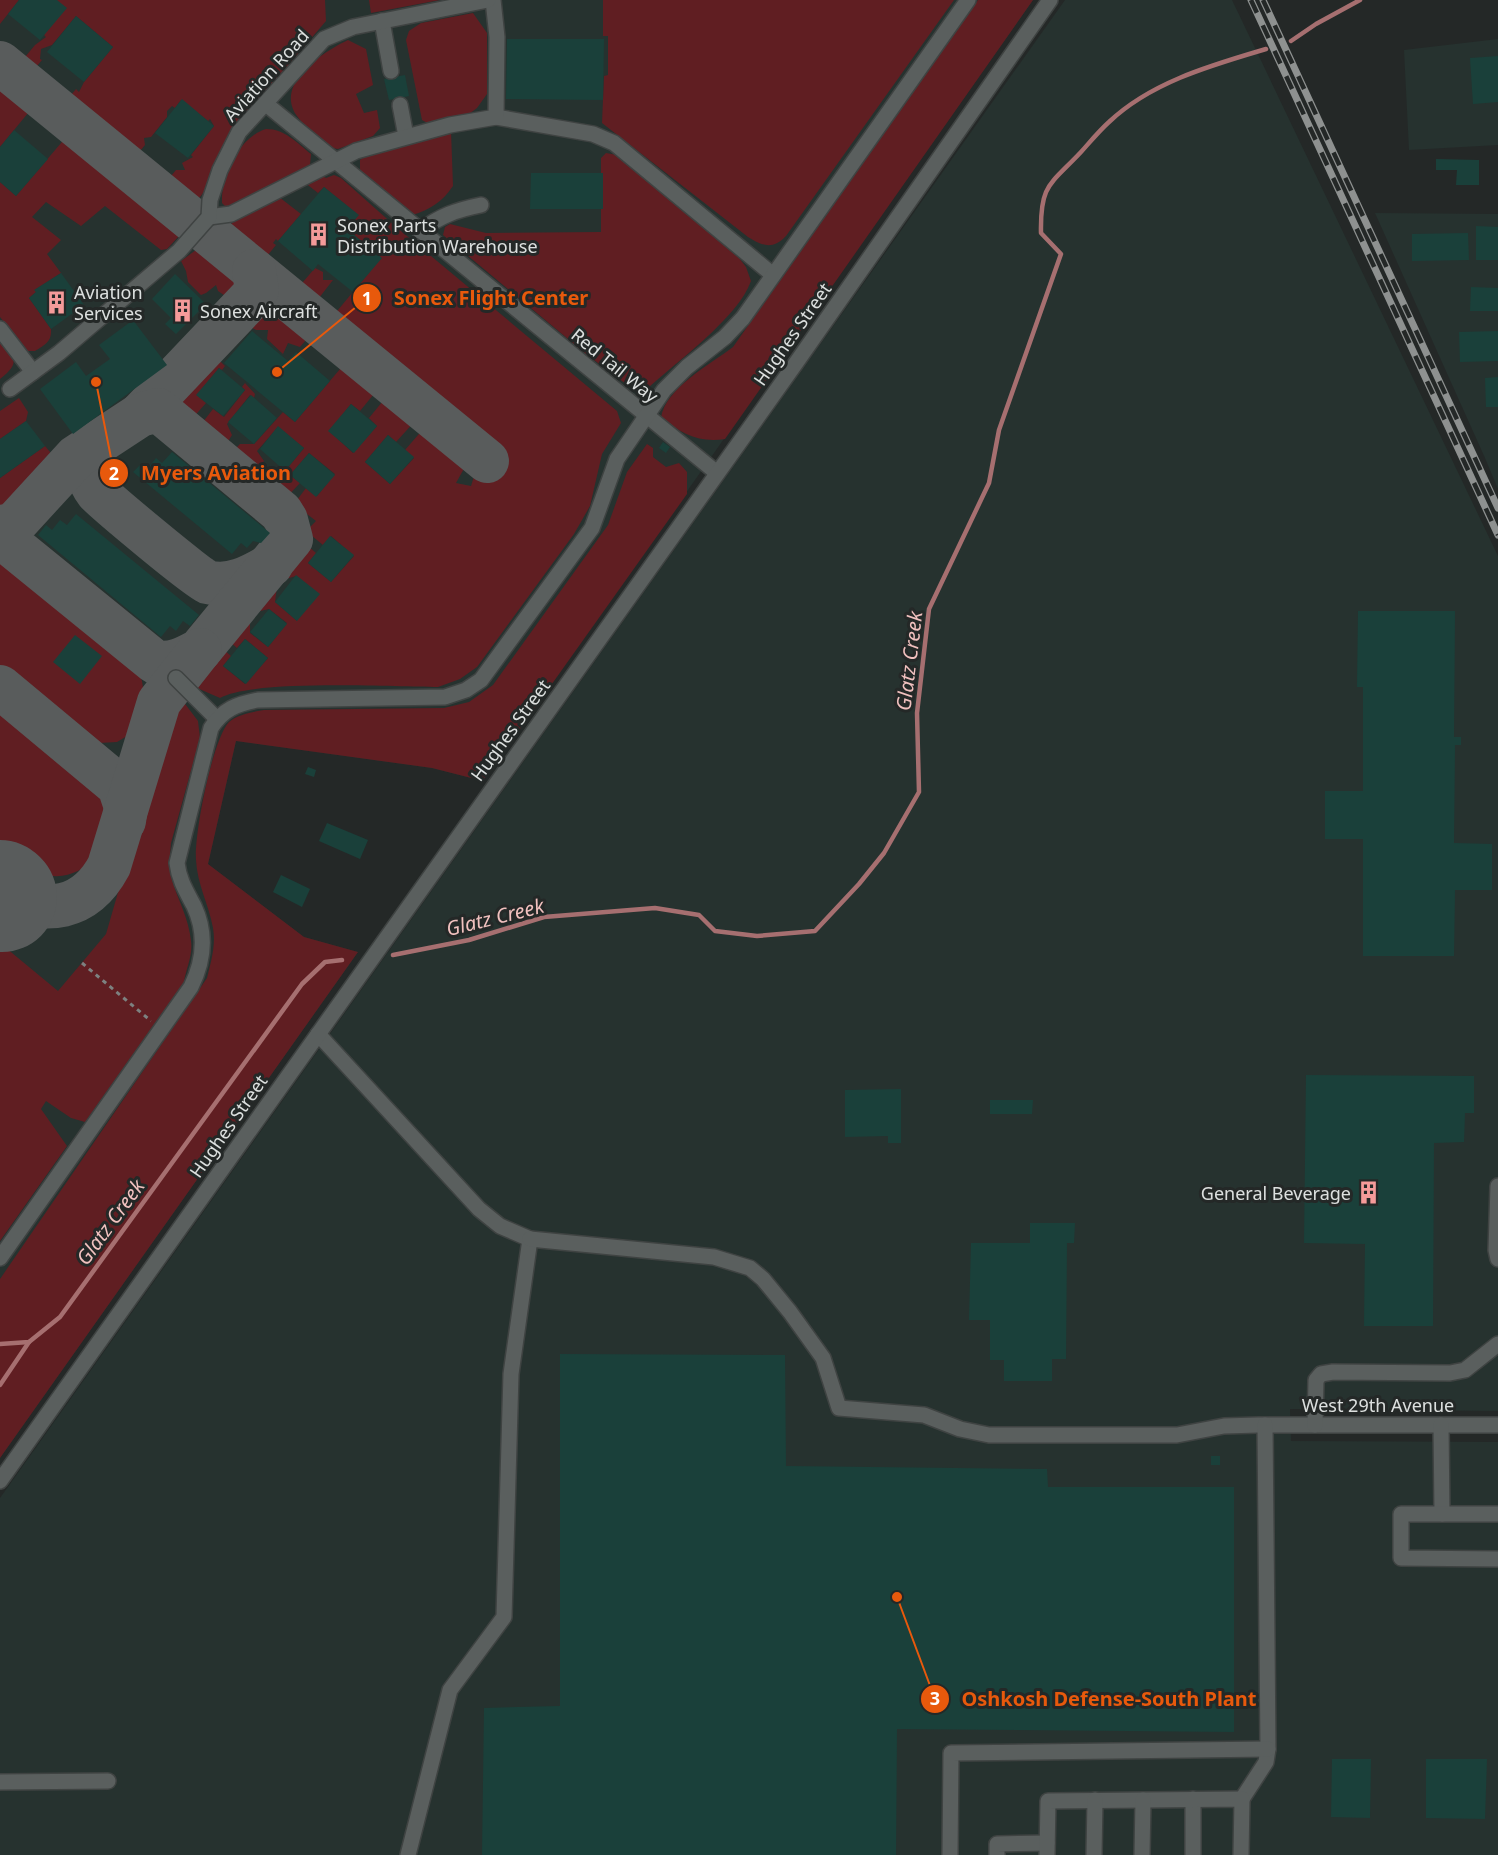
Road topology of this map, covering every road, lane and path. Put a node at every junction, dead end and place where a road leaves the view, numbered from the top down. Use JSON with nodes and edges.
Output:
{"nodes":[{"id":1,"x":488,"y":0,"type":"edge"},
{"id":2,"x":493,"y":0,"type":"edge"},
{"id":3,"x":968,"y":0,"type":"edge"},
{"id":4,"x":1050,"y":0,"type":"edge"},
{"id":5,"x":382,"y":21,"type":"junction"},
{"id":6,"x":391,"y":71,"type":"dead end"},
{"id":7,"x":266,"y":104,"type":"junction"},
{"id":8,"x":400,"y":105,"type":"dead end"},
{"id":9,"x":496,"y":117,"type":"junction"},
{"id":10,"x":406,"y":136,"type":"junction"},
{"id":11,"x":334,"y":161,"type":"junction"},
{"id":12,"x":481,"y":205,"type":"dead end"},
{"id":13,"x":208,"y":217,"type":"junction"},
{"id":14,"x":420,"y":231,"type":"junction"},
{"id":15,"x":773,"y":274,"type":"junction"},
{"id":16,"x":0,"y":328,"type":"edge"},
{"id":17,"x":33,"y":372,"type":"junction"},
{"id":18,"x":10,"y":389,"type":"dead end"},
{"id":19,"x":645,"y":416,"type":"junction"},
{"id":20,"x":717,"y":473,"type":"junction"},
{"id":21,"x":176,"y":678,"type":"dead end"},
{"id":22,"x":217,"y":719,"type":"junction"},
{"id":23,"x":82,"y":963,"type":"dead end"},
{"id":24,"x":161,"y":1030,"type":"junction"},
{"id":25,"x":318,"y":1034,"type":"junction"},
{"id":26,"x":1498,"y":1185,"type":"edge"},
{"id":27,"x":530,"y":1239,"type":"junction"},
{"id":28,"x":0,"y":1258,"type":"edge"},
{"id":29,"x":1498,"y":1258,"type":"edge"},
{"id":30,"x":1498,"y":1344,"type":"edge"},
{"id":31,"x":1262,"y":1425,"type":"junction"},
{"id":32,"x":1315,"y":1425,"type":"junction"},
{"id":33,"x":1441,"y":1425,"type":"junction"},
{"id":34,"x":1498,"y":1425,"type":"edge"},
{"id":35,"x":0,"y":1481,"type":"edge"},
{"id":36,"x":1442,"y":1514,"type":"junction"},
{"id":37,"x":1498,"y":1514,"type":"edge"},
{"id":38,"x":1498,"y":1559,"type":"edge"},
{"id":39,"x":1268,"y":1749,"type":"junction"},
{"id":40,"x":108,"y":1781,"type":"dead end"},
{"id":41,"x":0,"y":1782,"type":"edge"},
{"id":42,"x":1192,"y":1799,"type":"junction"},
{"id":43,"x":1242,"y":1799,"type":"junction"},
{"id":44,"x":1095,"y":1800,"type":"junction"},
{"id":45,"x":1143,"y":1800,"type":"junction"},
{"id":46,"x":1047,"y":1849,"type":"edge"},
{"id":47,"x":408,"y":1855,"type":"edge"},
{"id":48,"x":950,"y":1855,"type":"edge"},
{"id":49,"x":997,"y":1855,"type":"edge"},
{"id":50,"x":1094,"y":1855,"type":"edge"},
{"id":51,"x":1142,"y":1855,"type":"edge"},
{"id":52,"x":1193,"y":1855,"type":"edge"},
{"id":53,"x":1241,"y":1855,"type":"edge"}],
"edges":[{"from":1,"to":5,"type":"street","name":"Aviation Road"},
{"from":2,"to":9,"type":"street"},
{"from":3,"to":15,"type":"street"},
{"from":4,"to":20,"type":"street","name":"Hughes Street"},
{"from":5,"to":6,"type":"street"},
{"from":5,"to":7,"type":"street","name":"Aviation Road"},
{"from":7,"to":11,"type":"street","name":"Red Tail Way"},
{"from":7,"to":13,"type":"street","name":"Aviation Road"},
{"from":8,"to":10,"type":"street"},
{"from":9,"to":10,"type":"street"},
{"from":9,"to":15,"type":"street"},
{"from":10,"to":11,"type":"street"},
{"from":11,"to":13,"type":"street"},
{"from":11,"to":14,"type":"street","name":"Red Tail Way"},
{"from":12,"to":14,"type":"street"},
{"from":13,"to":17,"type":"street","name":"Aviation Road"},
{"from":14,"to":19,"type":"street","name":"Red Tail Way"},
{"from":15,"to":19,"type":"street"},
{"from":16,"to":17,"type":"street"},
{"from":17,"to":18,"type":"street","name":"Aviation Road"},
{"from":19,"to":20,"type":"street","name":"Red Tail Way"},
{"from":19,"to":22,"type":"street"},
{"from":20,"to":25,"type":"street","name":"Hughes Street"},
{"from":21,"to":22,"type":"street"},
{"from":22,"to":24,"type":"street"},
{"from":23,"to":24,"type":"path"},
{"from":24,"to":28,"type":"street"},
{"from":25,"to":27,"type":"street"},
{"from":25,"to":35,"type":"street","name":"Hughes Street"},
{"from":26,"to":29,"type":"street"},
{"from":27,"to":31,"type":"street","name":"West 29th Avenue"},
{"from":27,"to":47,"type":"street"},
{"from":30,"to":32,"type":"street"},
{"from":31,"to":32,"type":"street","name":"West 29th Avenue"},
{"from":31,"to":39,"type":"street"},
{"from":32,"to":33,"type":"street","name":"West 29th Avenue"},
{"from":33,"to":34,"type":"street","name":"West 29th Avenue"},
{"from":33,"to":36,"type":"street"},
{"from":36,"to":37,"type":"street"},
{"from":36,"to":38,"type":"street"},
{"from":39,"to":43,"type":"street"},
{"from":39,"to":48,"type":"street"},
{"from":40,"to":41,"type":"street"},
{"from":42,"to":43,"type":"street"},
{"from":42,"to":45,"type":"street"},
{"from":42,"to":52,"type":"street"},
{"from":43,"to":53,"type":"street"},
{"from":44,"to":45,"type":"street"},
{"from":44,"to":46,"type":"street"},
{"from":44,"to":50,"type":"street"},
{"from":45,"to":51,"type":"street"},
{"from":46,"to":49,"type":"street"}]}
